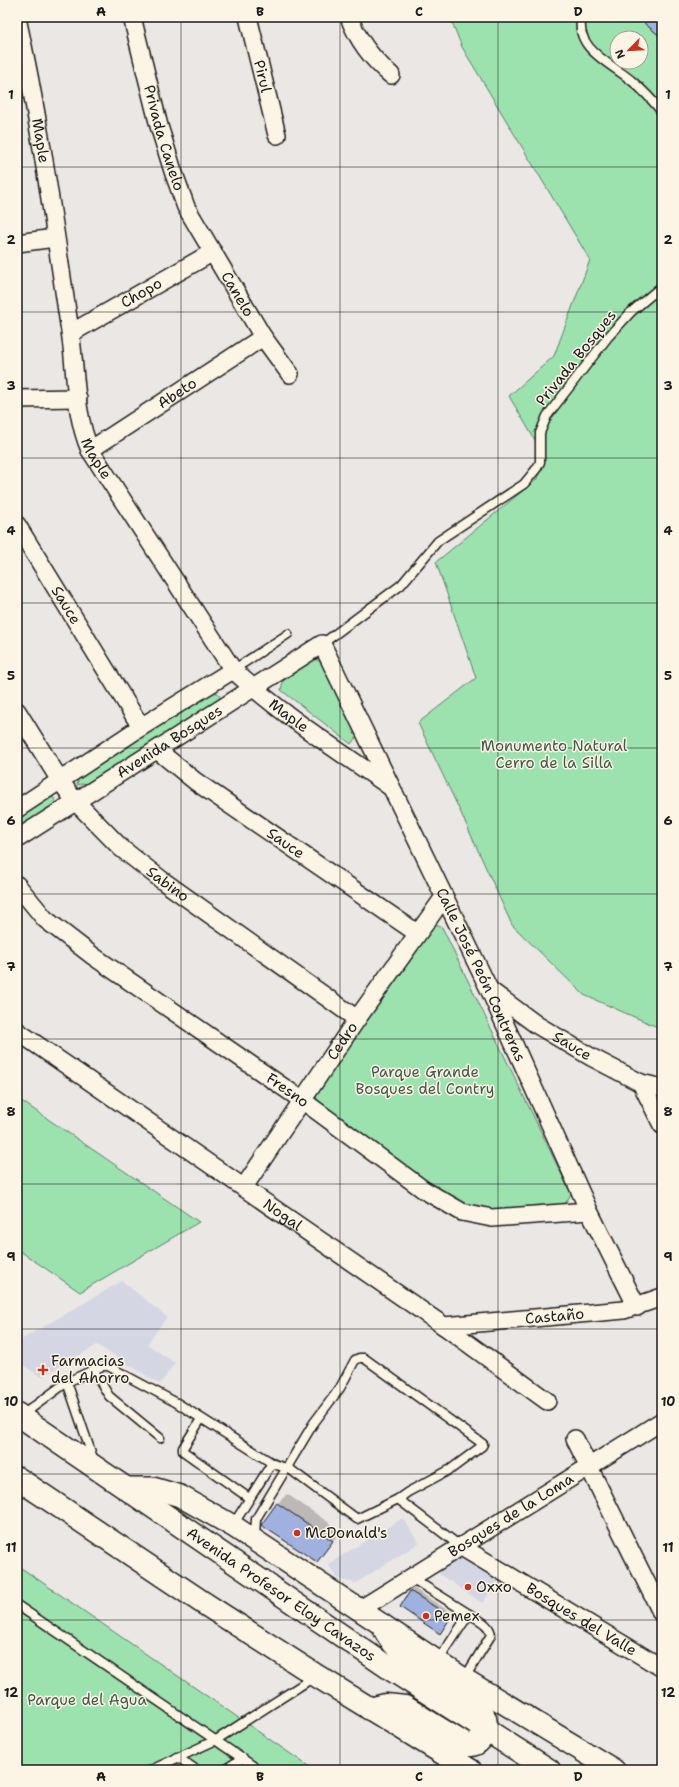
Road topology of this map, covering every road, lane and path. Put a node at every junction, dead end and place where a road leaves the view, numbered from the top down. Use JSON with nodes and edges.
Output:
{"nodes":[{"id":1,"x":132,"y":17,"type":"edge"},
{"id":2,"x":248,"y":17,"type":"edge"},
{"id":3,"x":349,"y":17,"type":"edge"},
{"id":4,"x":582,"y":17,"type":"edge"},
{"id":5,"x":17,"y":18,"type":"edge"},
{"id":6,"x":391,"y":75,"type":"dead end"},
{"id":7,"x":662,"y":112,"type":"edge"},
{"id":8,"x":277,"y":135,"type":"dead end"},
{"id":9,"x":55,"y":238,"type":"junction"},
{"id":10,"x":17,"y":243,"type":"edge"},
{"id":11,"x":213,"y":252,"type":"junction"},
{"id":12,"x":662,"y":286,"type":"edge"},
{"id":13,"x":71,"y":334,"type":"junction"},
{"id":14,"x":263,"y":337,"type":"junction"},
{"id":15,"x":290,"y":374,"type":"dead end"},
{"id":16,"x":78,"y":398,"type":"junction"},
{"id":17,"x":17,"y":399,"type":"edge"},
{"id":18,"x":90,"y":450,"type":"junction"},
{"id":19,"x":17,"y":525,"type":"edge"},
{"id":20,"x":288,"y":634,"type":"dead end"},
{"id":21,"x":322,"y":644,"type":"junction"},
{"id":22,"x":233,"y":670,"type":"junction"},
{"id":23,"x":253,"y":688,"type":"junction"},
{"id":24,"x":17,"y":711,"type":"edge"},
{"id":25,"x":141,"y":727,"type":"junction"},
{"id":26,"x":157,"y":750,"type":"junction"},
{"id":27,"x":60,"y":782,"type":"junction"},
{"id":28,"x":391,"y":787,"type":"junction"},
{"id":29,"x":75,"y":801,"type":"junction"},
{"id":30,"x":17,"y":810,"type":"edge"},
{"id":31,"x":17,"y":839,"type":"edge"},
{"id":32,"x":17,"y":885,"type":"edge"},
{"id":33,"x":444,"y":897,"type":"junction"},
{"id":34,"x":417,"y":933,"type":"junction"},
{"id":35,"x":489,"y":990,"type":"junction"},
{"id":36,"x":357,"y":1019,"type":"junction"},
{"id":37,"x":17,"y":1031,"type":"edge"},
{"id":38,"x":641,"y":1083,"type":"junction"},
{"id":39,"x":662,"y":1088,"type":"edge"},
{"id":40,"x":302,"y":1100,"type":"junction"},
{"id":41,"x":662,"y":1125,"type":"edge"},
{"id":42,"x":244,"y":1187,"type":"junction"},
{"id":43,"x":589,"y":1211,"type":"junction"},
{"id":44,"x":662,"y":1297,"type":"edge"},
{"id":45,"x":637,"y":1307,"type":"junction"},
{"id":46,"x":444,"y":1326,"type":"junction"},
{"id":47,"x":94,"y":1371,"type":"junction"},
{"id":48,"x":67,"y":1382,"type":"junction"},
{"id":49,"x":547,"y":1401,"type":"dead end"},
{"id":50,"x":19,"y":1415,"type":"edge"},
{"id":51,"x":201,"y":1419,"type":"junction"},
{"id":52,"x":662,"y":1421,"type":"edge"},
{"id":53,"x":160,"y":1438,"type":"dead end"},
{"id":54,"x":575,"y":1439,"type":"dead end"},
{"id":55,"x":272,"y":1463,"type":"junction"},
{"id":56,"x":588,"y":1466,"type":"junction"},
{"id":57,"x":96,"y":1468,"type":"junction"},
{"id":58,"x":286,"y":1468,"type":"junction"},
{"id":59,"x":17,"y":1478,"type":"edge"},
{"id":60,"x":127,"y":1488,"type":"junction"},
{"id":61,"x":249,"y":1498,"type":"junction"},
{"id":62,"x":398,"y":1499,"type":"junction"},
{"id":63,"x":233,"y":1526,"type":"junction"},
{"id":64,"x":255,"y":1540,"type":"junction"},
{"id":65,"x":460,"y":1546,"type":"junction"},
{"id":66,"x":410,"y":1576,"type":"junction"},
{"id":67,"x":17,"y":1605,"type":"edge"},
{"id":68,"x":359,"y":1610,"type":"junction"},
{"id":69,"x":468,"y":1614,"type":"junction"},
{"id":70,"x":662,"y":1614,"type":"edge"},
{"id":71,"x":382,"y":1625,"type":"junction"},
{"id":72,"x":437,"y":1662,"type":"junction"},
{"id":73,"x":662,"y":1668,"type":"edge"},
{"id":74,"x":317,"y":1676,"type":"junction"},
{"id":75,"x":464,"y":1680,"type":"junction"},
{"id":76,"x":370,"y":1709,"type":"junction"},
{"id":77,"x":486,"y":1731,"type":"junction"},
{"id":78,"x":216,"y":1740,"type":"junction"},
{"id":79,"x":177,"y":1757,"type":"junction"},
{"id":80,"x":242,"y":1758,"type":"junction"},
{"id":81,"x":151,"y":1770,"type":"edge"},
{"id":82,"x":197,"y":1770,"type":"edge"},
{"id":83,"x":224,"y":1770,"type":"edge"},
{"id":84,"x":259,"y":1770,"type":"edge"},
{"id":85,"x":470,"y":1770,"type":"edge"},
{"id":86,"x":549,"y":1770,"type":"edge"},
{"id":87,"x":614,"y":1770,"type":"edge"}],
"edges":[{"from":1,"to":11,"type":"street","name":"Privada Canelo"},
{"from":2,"to":8,"type":"street","name":"Pirul"},
{"from":3,"to":6,"type":"street"},
{"from":4,"to":7,"type":"lane"},
{"from":5,"to":9,"type":"street","name":"Maple"},
{"from":9,"to":10,"type":"street"},
{"from":9,"to":13,"type":"street","name":"Maple"},
{"from":11,"to":13,"type":"street","name":"Chopo"},
{"from":11,"to":14,"type":"street","name":"Canelo"},
{"from":12,"to":21,"type":"lane","name":"Privada Bosques"},
{"from":13,"to":16,"type":"street","name":"Maple"},
{"from":14,"to":15,"type":"street"},
{"from":14,"to":18,"type":"street","name":"Abeto"},
{"from":16,"to":17,"type":"street"},
{"from":16,"to":18,"type":"street","name":"Maple"},
{"from":18,"to":22,"type":"street","name":"Maple"},
{"from":19,"to":25,"type":"street","name":"Sauce"},
{"from":20,"to":22,"type":"lane"},
{"from":21,"to":23,"type":"street","name":"Avenida Bosques"},
{"from":21,"to":28,"type":"street","name":"Calle José Peón Contreras"},
{"from":22,"to":23,"type":"street","name":"Maple"},
{"from":22,"to":25,"type":"street","name":"Avenida Bosques"},
{"from":23,"to":26,"type":"street","name":"Avenida Bosques"},
{"from":23,"to":28,"type":"street","name":"Maple"},
{"from":24,"to":27,"type":"street","name":"Sabino"},
{"from":25,"to":27,"type":"street","name":"Avenida Bosques"},
{"from":26,"to":29,"type":"street","name":"Avenida Bosques"},
{"from":26,"to":34,"type":"street","name":"Sauce"},
{"from":27,"to":29,"type":"street","name":"Sabino"},
{"from":27,"to":30,"type":"street","name":"Avenida Bosques"},
{"from":28,"to":33,"type":"street","name":"Calle José Peón Contreras"},
{"from":29,"to":31,"type":"street","name":"Avenida Bosques"},
{"from":29,"to":36,"type":"street","name":"Sabino"},
{"from":32,"to":40,"type":"street","name":"Fresno"},
{"from":33,"to":34,"type":"street","name":"Cedro"},
{"from":33,"to":35,"type":"street","name":"Calle José Peón Contreras"},
{"from":34,"to":36,"type":"street","name":"Cedro"},
{"from":35,"to":38,"type":"street","name":"Sauce"},
{"from":35,"to":43,"type":"street","name":"Calle José Peón Contreras"},
{"from":36,"to":40,"type":"street","name":"Cedro"},
{"from":37,"to":42,"type":"street","name":"Nogal"},
{"from":38,"to":39,"type":"street","name":"Sauce"},
{"from":38,"to":41,"type":"street"},
{"from":40,"to":42,"type":"street","name":"Cedro"},
{"from":40,"to":43,"type":"street","name":"Fresno"},
{"from":42,"to":46,"type":"street","name":"Nogal"},
{"from":43,"to":45,"type":"street","name":"Calle José Peón Contreras"},
{"from":44,"to":45,"type":"street","name":"Castaño"},
{"from":45,"to":46,"type":"street","name":"Castaño"},
{"from":46,"to":49,"type":"street","name":"Nogal"},
{"from":47,"to":48,"type":"lane"},
{"from":47,"to":51,"type":"lane"},
{"from":47,"to":53,"type":"lane"},
{"from":48,"to":50,"type":"lane"},
{"from":48,"to":57,"type":"lane"},
{"from":50,"to":57,"type":"main road","name":"Avenida Profesor Eloy Cavazos"},
{"from":51,"to":55,"type":"lane"},
{"from":51,"to":61,"type":"lane"},
{"from":52,"to":56,"type":"street","name":"Bosques de la Loma"},
{"from":54,"to":56,"type":"street"},
{"from":55,"to":58,"type":"lane"},
{"from":55,"to":61,"type":"lane"},
{"from":56,"to":65,"type":"street","name":"Bosques de la Loma"},
{"from":56,"to":70,"type":"street"},
{"from":57,"to":60,"type":"main road","name":"Avenida Profesor Eloy Cavazos"},
{"from":58,"to":62,"type":"lane"},
{"from":58,"to":62,"type":"lane"},
{"from":58,"to":64,"type":"lane"},
{"from":59,"to":74,"type":"main road"},
{"from":60,"to":63,"type":"street"},
{"from":60,"to":77,"type":"main road","name":"Avenida Profesor Eloy Cavazos"},
{"from":61,"to":63,"type":"lane"},
{"from":62,"to":65,"type":"lane"},
{"from":63,"to":64,"type":"street"},
{"from":64,"to":68,"type":"street"},
{"from":65,"to":66,"type":"street","name":"Bosques de la Loma"},
{"from":65,"to":73,"type":"street","name":"Bosques del Valle"},
{"from":66,"to":68,"type":"street","name":"Bosques de la Loma"},
{"from":66,"to":69,"type":"lane"},
{"from":67,"to":78,"type":"lane"},
{"from":68,"to":71,"type":"street"},
{"from":69,"to":72,"type":"lane"},
{"from":69,"to":75,"type":"lane"},
{"from":71,"to":72,"type":"street"},
{"from":71,"to":77,"type":"main road"},
{"from":72,"to":75,"type":"street"},
{"from":74,"to":76,"type":"main road"},
{"from":74,"to":78,"type":"lane"},
{"from":75,"to":87,"type":"street"},
{"from":76,"to":77,"type":"main road"},
{"from":76,"to":85,"type":"main road"},
{"from":77,"to":86,"type":"main road","name":"Avenida Profesor Eloy Cavazos"},
{"from":78,"to":79,"type":"lane"},
{"from":78,"to":80,"type":"lane"},
{"from":79,"to":81,"type":"lane"},
{"from":79,"to":82,"type":"lane"},
{"from":80,"to":83,"type":"lane"},
{"from":80,"to":84,"type":"lane"}]}
